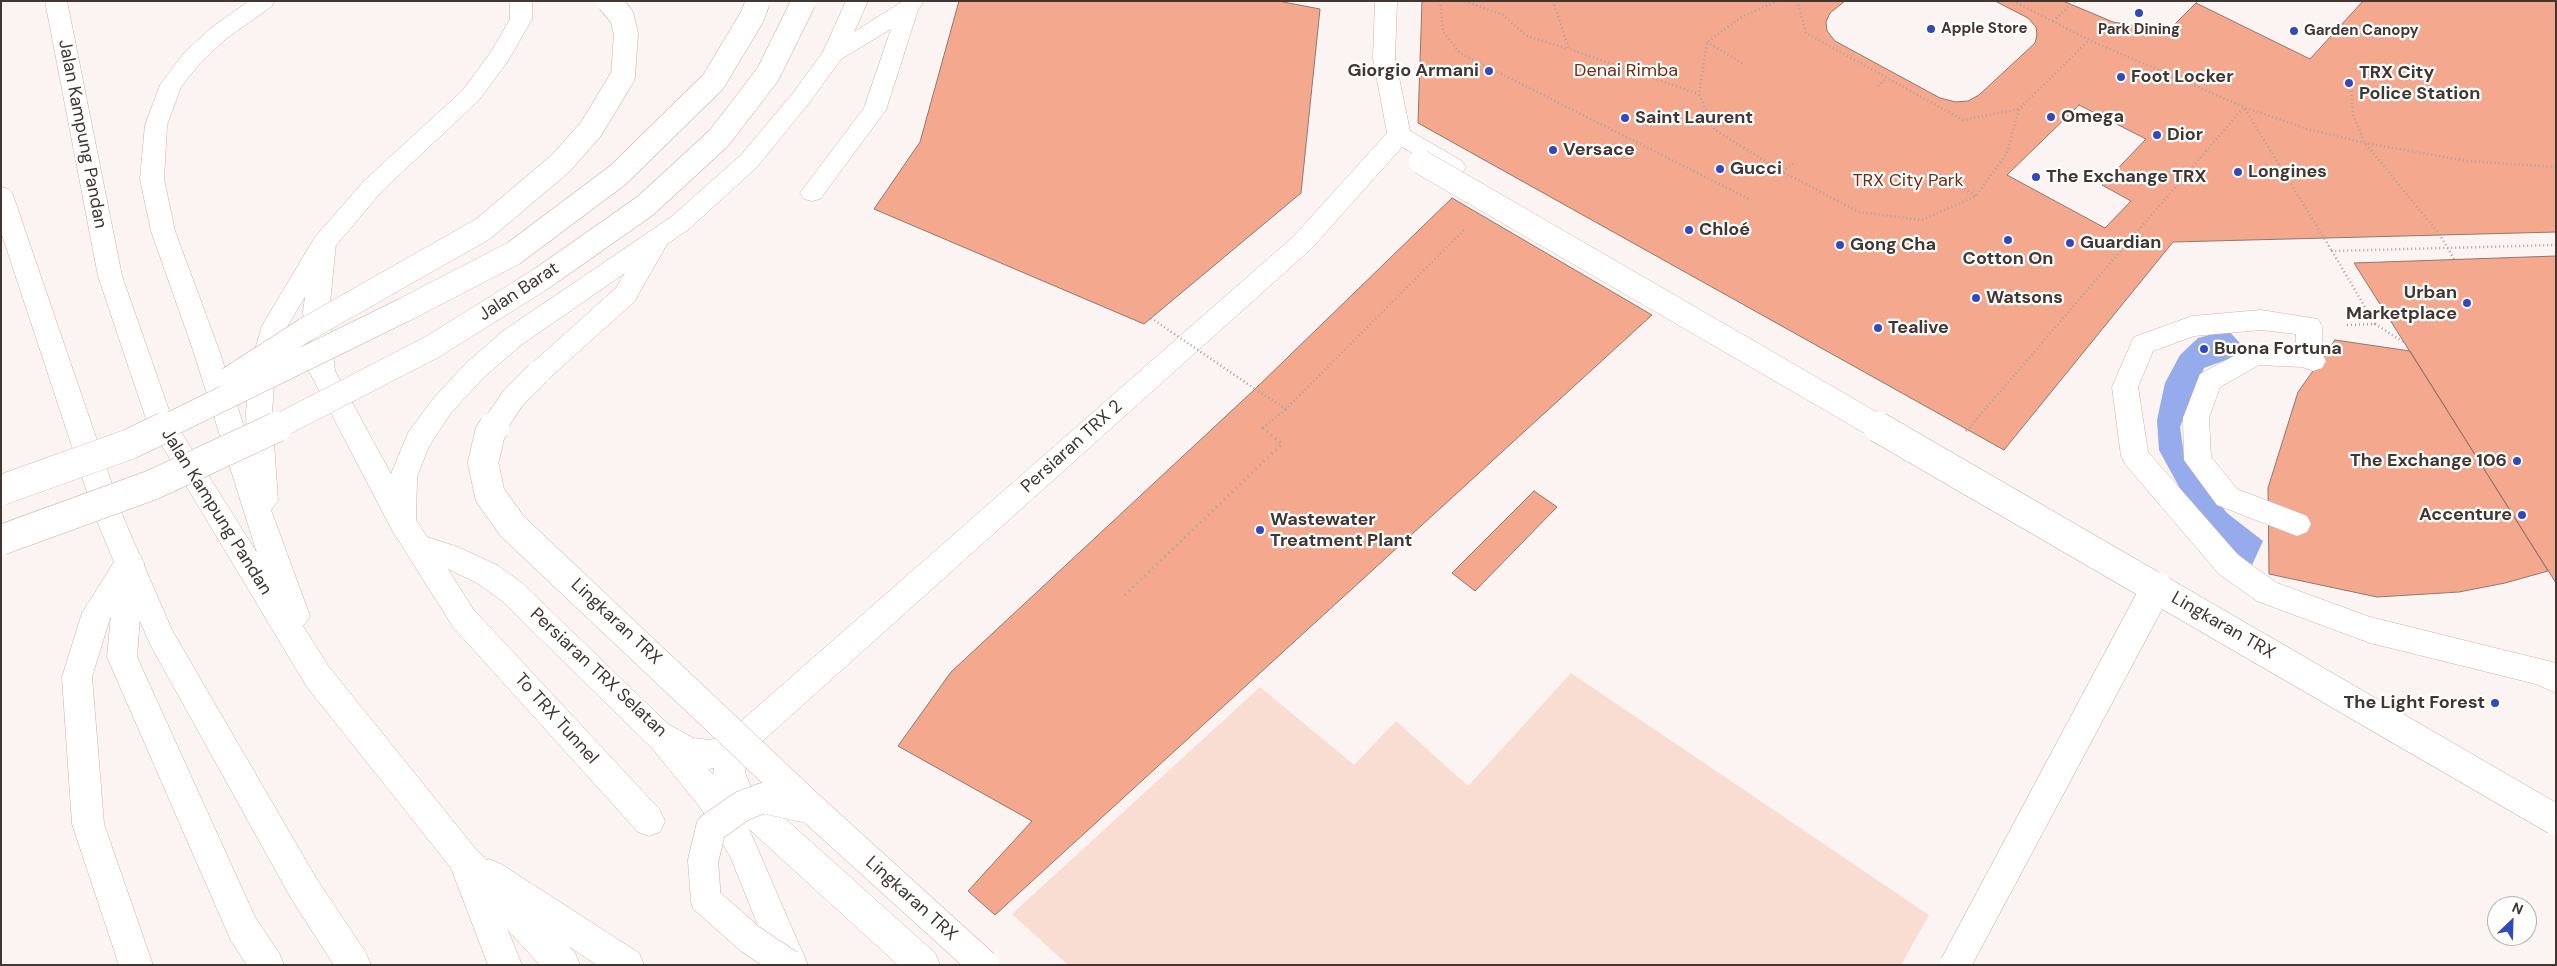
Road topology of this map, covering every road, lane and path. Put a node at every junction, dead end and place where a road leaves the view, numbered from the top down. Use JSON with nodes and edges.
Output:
{"nodes":[{"id":1,"x":56,"y":1,"type":"edge"},
{"id":2,"x":264,"y":1,"type":"edge"},
{"id":3,"x":521,"y":1,"type":"edge"},
{"id":4,"x":609,"y":1,"type":"edge"},
{"id":5,"x":758,"y":1,"type":"edge"},
{"id":6,"x":804,"y":1,"type":"edge"},
{"id":7,"x":857,"y":1,"type":"edge"},
{"id":8,"x":1386,"y":1,"type":"edge"},
{"id":9,"x":1393,"y":1,"type":"edge"},
{"id":10,"x":1440,"y":1,"type":"edge"},
{"id":11,"x":1465,"y":1,"type":"edge"},
{"id":12,"x":1554,"y":1,"type":"edge"},
{"id":13,"x":1778,"y":1,"type":"edge"},
{"id":14,"x":1797,"y":1,"type":"edge"},
{"id":15,"x":2013,"y":1,"type":"edge"},
{"id":16,"x":2075,"y":1,"type":"edge"},
{"id":17,"x":911,"y":5,"type":"edge"},
{"id":18,"x":2053,"y":22,"type":"junction"},
{"id":19,"x":2090,"y":40,"type":"junction"},
{"id":20,"x":1707,"y":42,"type":"junction"},
{"id":21,"x":1569,"y":49,"type":"junction"},
{"id":22,"x":833,"y":54,"type":"junction"},
{"id":23,"x":1384,"y":58,"type":"junction"},
{"id":24,"x":1742,"y":62,"type":"dead end"},
{"id":25,"x":1888,"y":78,"type":"junction"},
{"id":26,"x":1878,"y":86,"type":"dead end"},
{"id":27,"x":2351,"y":87,"type":"dead end"},
{"id":28,"x":1699,"y":94,"type":"junction"},
{"id":29,"x":2244,"y":108,"type":"junction"},
{"id":30,"x":2019,"y":109,"type":"junction"},
{"id":31,"x":1400,"y":136,"type":"junction"},
{"id":32,"x":2365,"y":143,"type":"junction"},
{"id":33,"x":1421,"y":162,"type":"dead end"},
{"id":34,"x":1795,"y":162,"type":"dead end"},
{"id":35,"x":1454,"y":167,"type":"dead end"},
{"id":36,"x":2556,"y":167,"type":"edge"},
{"id":37,"x":1783,"y":172,"type":"junction"},
{"id":38,"x":1940,"y":175,"type":"dead end"},
{"id":39,"x":812,"y":192,"type":"dead end"},
{"id":40,"x":1,"y":195,"type":"edge"},
{"id":41,"x":1976,"y":196,"type":"junction"},
{"id":42,"x":1751,"y":200,"type":"dead end"},
{"id":43,"x":1492,"y":202,"type":"junction"},
{"id":44,"x":659,"y":238,"type":"junction"},
{"id":45,"x":324,"y":244,"type":"junction"},
{"id":46,"x":2556,"y":245,"type":"edge"},
{"id":47,"x":2447,"y":248,"type":"junction"},
{"id":48,"x":2332,"y":251,"type":"junction"},
{"id":49,"x":2454,"y":259,"type":"dead end"},
{"id":50,"x":1151,"y":318,"type":"dead end"},
{"id":51,"x":2375,"y":324,"type":"junction"},
{"id":52,"x":2309,"y":326,"type":"junction"},
{"id":53,"x":2404,"y":343,"type":"dead end"},
{"id":54,"x":1286,"y":409,"type":"junction"},
{"id":55,"x":1967,"y":429,"type":"dead end"},
{"id":56,"x":130,"y":444,"type":"junction"},
{"id":57,"x":1,"y":490,"type":"edge"},
{"id":58,"x":2297,"y":524,"type":"dead end"},
{"id":59,"x":409,"y":534,"type":"junction"},
{"id":60,"x":1,"y":540,"type":"edge"},
{"id":61,"x":267,"y":542,"type":"junction"},
{"id":62,"x":130,"y":563,"type":"junction"},
{"id":63,"x":2157,"y":587,"type":"junction"},
{"id":64,"x":1125,"y":595,"type":"dead end"},
{"id":65,"x":318,"y":677,"type":"junction"},
{"id":66,"x":2556,"y":679,"type":"edge"},
{"id":67,"x":657,"y":734,"type":"junction"},
{"id":68,"x":733,"y":748,"type":"junction"},
{"id":69,"x":812,"y":809,"type":"junction"},
{"id":70,"x":2556,"y":820,"type":"edge"},
{"id":71,"x":649,"y":821,"type":"dead end"},
{"id":72,"x":463,"y":858,"type":"junction"},
{"id":73,"x":136,"y":965,"type":"edge"},
{"id":74,"x":267,"y":965,"type":"edge"},
{"id":75,"x":354,"y":965,"type":"edge"},
{"id":76,"x":505,"y":965,"type":"edge"},
{"id":77,"x":563,"y":965,"type":"edge"},
{"id":78,"x":627,"y":965,"type":"edge"},
{"id":79,"x":790,"y":965,"type":"edge"},
{"id":80,"x":923,"y":965,"type":"edge"},
{"id":81,"x":984,"y":965,"type":"edge"},
{"id":82,"x":1955,"y":965,"type":"edge"}],
"edges":[{"from":1,"to":65,"type":"main road","name":"Jalan Kampung Pandan"},
{"from":2,"to":61,"type":"main road"},
{"from":3,"to":45,"type":"main road"},
{"from":4,"to":56,"type":"main road","bridge":true},
{"from":5,"to":56,"type":"main road","name":"Jalan Barat","bridge":true},
{"from":6,"to":60,"type":"main road","name":"Jalan Barat","bridge":true},
{"from":7,"to":22,"type":"main road"},
{"from":8,"to":23,"type":"main road"},
{"from":9,"to":23,"type":"main road"},
{"from":10,"to":42,"type":"path"},
{"from":11,"to":21,"type":"path"},
{"from":12,"to":21,"type":"path"},
{"from":13,"to":20,"type":"path"},
{"from":14,"to":25,"type":"path"},
{"from":15,"to":18,"type":"path"},
{"from":16,"to":18,"type":"path"},
{"from":17,"to":22,"type":"main road"},
{"from":17,"to":39,"type":"main road"},
{"from":18,"to":19,"type":"path"},
{"from":19,"to":29,"type":"path"},
{"from":19,"to":30,"type":"path"},
{"from":20,"to":24,"type":"path"},
{"from":20,"to":28,"type":"path"},
{"from":21,"to":28,"type":"path"},
{"from":22,"to":44,"type":"main road"},
{"from":23,"to":31,"type":"main road"},
{"from":25,"to":26,"type":"path"},
{"from":25,"to":30,"type":"path"},
{"from":27,"to":32,"type":"path"},
{"from":28,"to":37,"type":"path"},
{"from":29,"to":32,"type":"path"},
{"from":29,"to":48,"type":"path"},
{"from":29,"to":55,"type":"path"},
{"from":30,"to":41,"type":"path"},
{"from":31,"to":35,"type":"main road"},
{"from":31,"to":68,"type":"main road","name":"Persiaran TRX 2"},
{"from":32,"to":36,"type":"path"},
{"from":32,"to":47,"type":"path"},
{"from":33,"to":43,"type":"main road","bridge":true},
{"from":34,"to":37,"type":"path"},
{"from":37,"to":41,"type":"path"},
{"from":38,"to":41,"type":"path"},
{"from":40,"to":62,"type":"main road"},
{"from":43,"to":54,"type":"path"},
{"from":43,"to":63,"type":"main road","bridge":true},
{"from":44,"to":59,"type":"main road"},
{"from":44,"to":69,"type":"main road","name":"Lingkaran TRX","bridge":true},
{"from":45,"to":59,"type":"main road","name":"To TRX Tunnel"},
{"from":45,"to":61,"type":"main road"},
{"from":46,"to":47,"type":"path"},
{"from":47,"to":48,"type":"path"},
{"from":47,"to":49,"type":"path"},
{"from":48,"to":51,"type":"path"},
{"from":50,"to":54,"type":"path","bridge":true},
{"from":51,"to":52,"type":"path"},
{"from":51,"to":53,"type":"path"},
{"from":52,"to":58,"type":"main road"},
{"from":52,"to":66,"type":"main road"},
{"from":54,"to":64,"type":"path"},
{"from":56,"to":57,"type":"main road","bridge":true},
{"from":59,"to":67,"type":"main road","name":"Persiaran TRX Selatan"},
{"from":59,"to":71,"type":"main road","name":"To TRX Tunnel"},
{"from":61,"to":65,"type":"main road"},
{"from":62,"to":73,"type":"main road"},
{"from":62,"to":74,"type":"main road"},
{"from":62,"to":75,"type":"main road"},
{"from":63,"to":70,"type":"main road","name":"Lingkaran TRX","bridge":true},
{"from":63,"to":82,"type":"main road","name":"Lingkaran TRX","bridge":true},
{"from":65,"to":72,"type":"main road","name":"Jalan Kampung Pandan"},
{"from":67,"to":68,"type":"main road","name":"Persiaran TRX Selatan"},
{"from":67,"to":79,"type":"main road"},
{"from":68,"to":80,"type":"main road"},
{"from":69,"to":79,"type":"main road","bridge":true},
{"from":69,"to":81,"type":"main road","name":"Lingkaran TRX","bridge":true},
{"from":72,"to":76,"type":"main road","name":"Jalan Kampung Pandan"},
{"from":72,"to":77,"type":"main road"},
{"from":72,"to":78,"type":"main road"}]}
